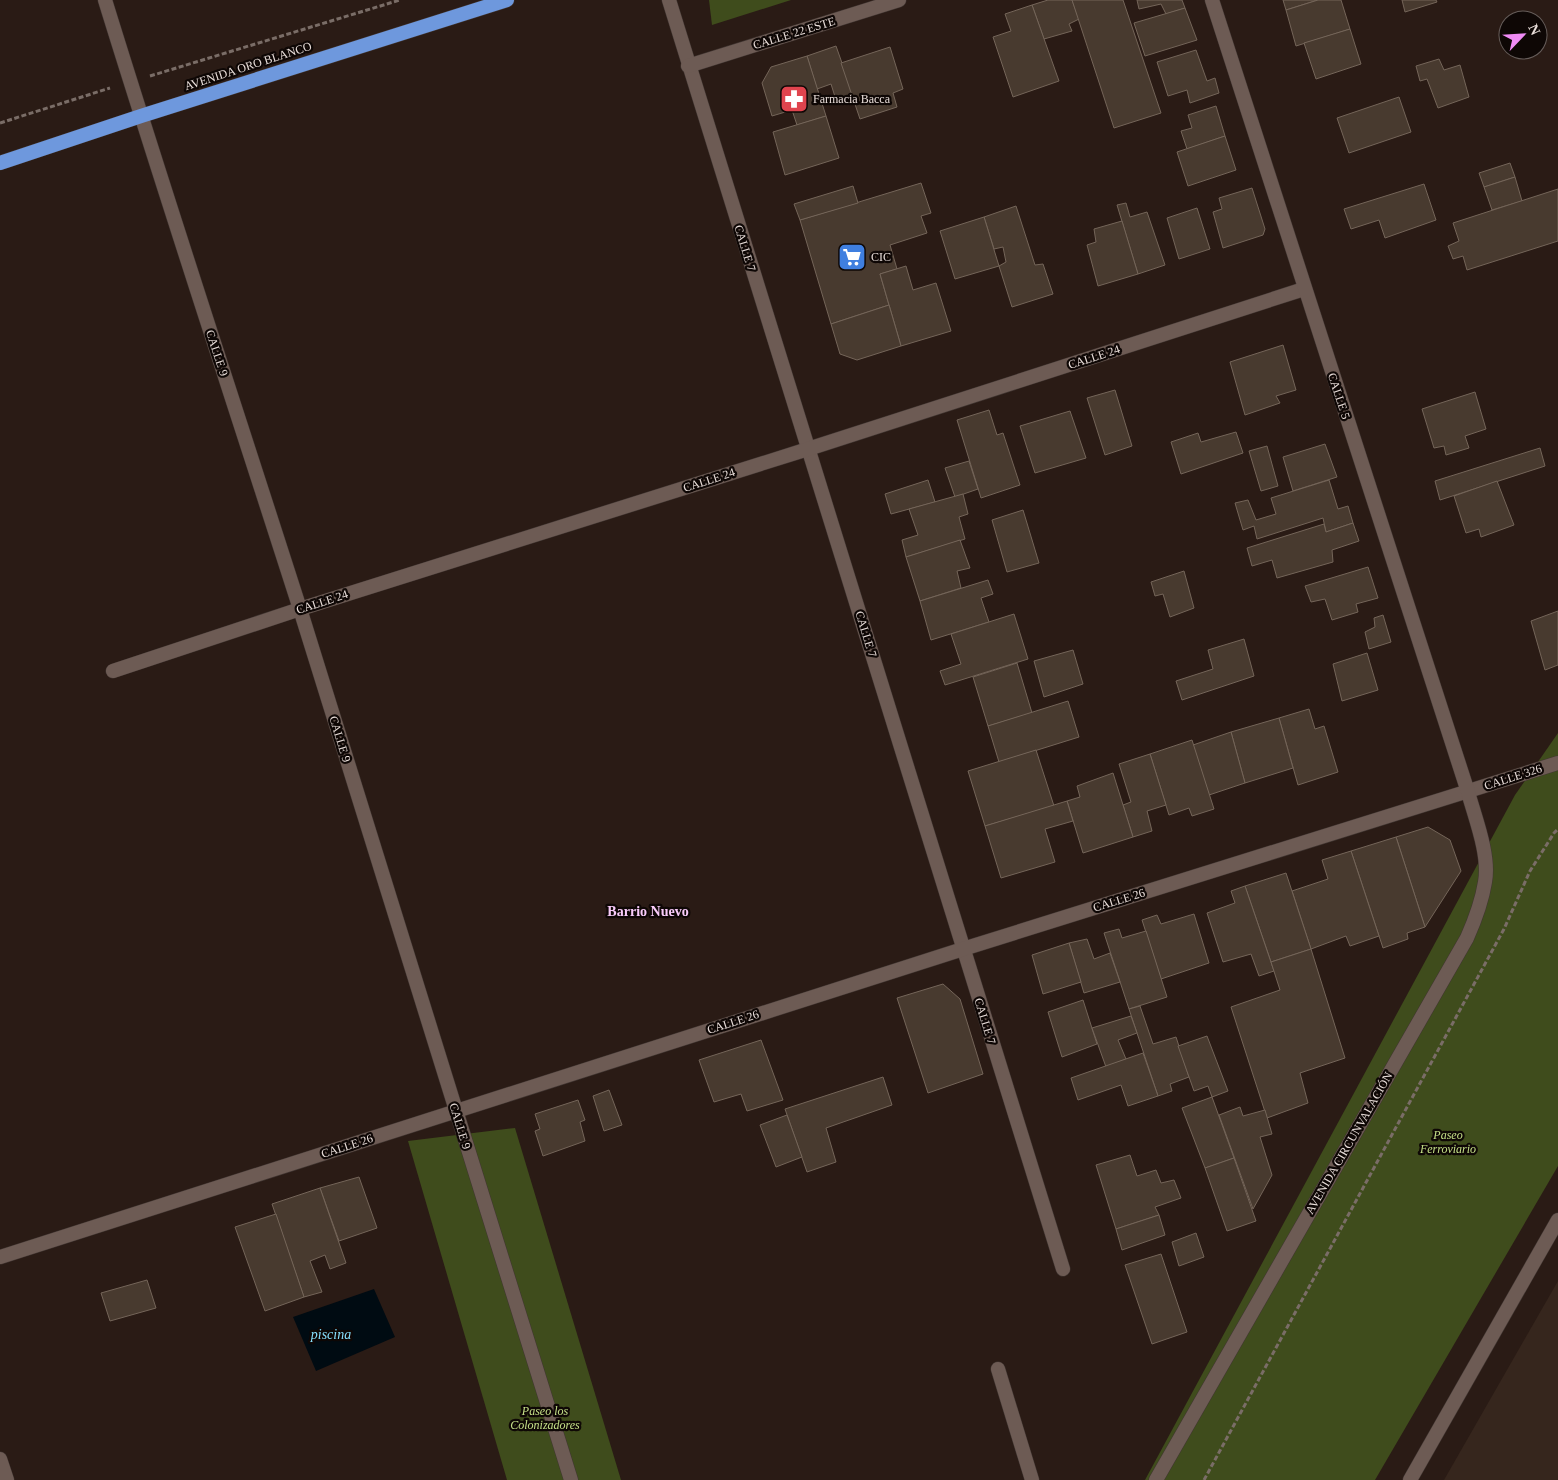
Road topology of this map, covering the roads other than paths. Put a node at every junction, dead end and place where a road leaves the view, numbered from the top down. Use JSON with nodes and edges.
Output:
{"nodes":[{"id":1,"x":105,"y":0,"type":"edge"},
{"id":2,"x":506,"y":0,"type":"edge"},
{"id":3,"x":669,"y":0,"type":"edge"},
{"id":4,"x":899,"y":0,"type":"edge"},
{"id":5,"x":1212,"y":0,"type":"edge"},
{"id":6,"x":688,"y":66,"type":"junction"},
{"id":7,"x":141,"y":116,"type":"junction"},
{"id":8,"x":0,"y":164,"type":"edge"},
{"id":9,"x":1304,"y":289,"type":"junction"},
{"id":10,"x":808,"y":449,"type":"junction"},
{"id":11,"x":300,"y":609,"type":"junction"},
{"id":12,"x":113,"y":671,"type":"dead end"},
{"id":13,"x":1558,"y":762,"type":"edge"},
{"id":14,"x":1468,"y":792,"type":"junction"},
{"id":15,"x":963,"y":949,"type":"junction"},
{"id":16,"x":455,"y":1112,"type":"junction"},
{"id":17,"x":1558,"y":1220,"type":"edge"},
{"id":18,"x":0,"y":1257,"type":"edge"},
{"id":19,"x":1063,"y":1269,"type":"dead end"},
{"id":20,"x":998,"y":1369,"type":"dead end"},
{"id":21,"x":0,"y":1459,"type":"edge"},
{"id":22,"x":7,"y":1480,"type":"edge"},
{"id":23,"x":572,"y":1480,"type":"edge"},
{"id":24,"x":1032,"y":1480,"type":"edge"},
{"id":25,"x":1156,"y":1480,"type":"edge"},
{"id":26,"x":1410,"y":1480,"type":"edge"}],
"edges":[{"from":1,"to":7,"type":"street","name":"CALLE 9"},
{"from":2,"to":7,"type":"highway","name":"AVENIDA ORO BLANCO"},
{"from":3,"to":6,"type":"street","name":"CALLE 7"},
{"from":4,"to":6,"type":"street","name":"CALLE 22 ESTE"},
{"from":5,"to":9,"type":"street","name":"CALLE 5"},
{"from":6,"to":10,"type":"street","name":"CALLE 7"},
{"from":7,"to":8,"type":"highway","name":"AVENIDA ORO BLANCO"},
{"from":7,"to":11,"type":"street","name":"CALLE 9"},
{"from":9,"to":10,"type":"street","name":"CALLE 24"},
{"from":9,"to":14,"type":"street","name":"CALLE 5"},
{"from":10,"to":11,"type":"street","name":"CALLE 24"},
{"from":10,"to":15,"type":"street","name":"CALLE 7"},
{"from":11,"to":12,"type":"street","name":"CALLE 24"},
{"from":11,"to":16,"type":"street","name":"CALLE 9"},
{"from":13,"to":14,"type":"street","name":"CALLE 326"},
{"from":14,"to":15,"type":"street","name":"CALLE 26"},
{"from":14,"to":25,"type":"street","name":"AVENIDA CIRCUNVALACIÓN"},
{"from":15,"to":16,"type":"street","name":"CALLE 26"},
{"from":15,"to":19,"type":"street","name":"CALLE 7"},
{"from":16,"to":18,"type":"street","name":"CALLE 26"},
{"from":16,"to":23,"type":"street","name":"CALLE 9"},
{"from":17,"to":26,"type":"street"},
{"from":20,"to":24,"type":"street"},
{"from":21,"to":22,"type":"street"}]}
